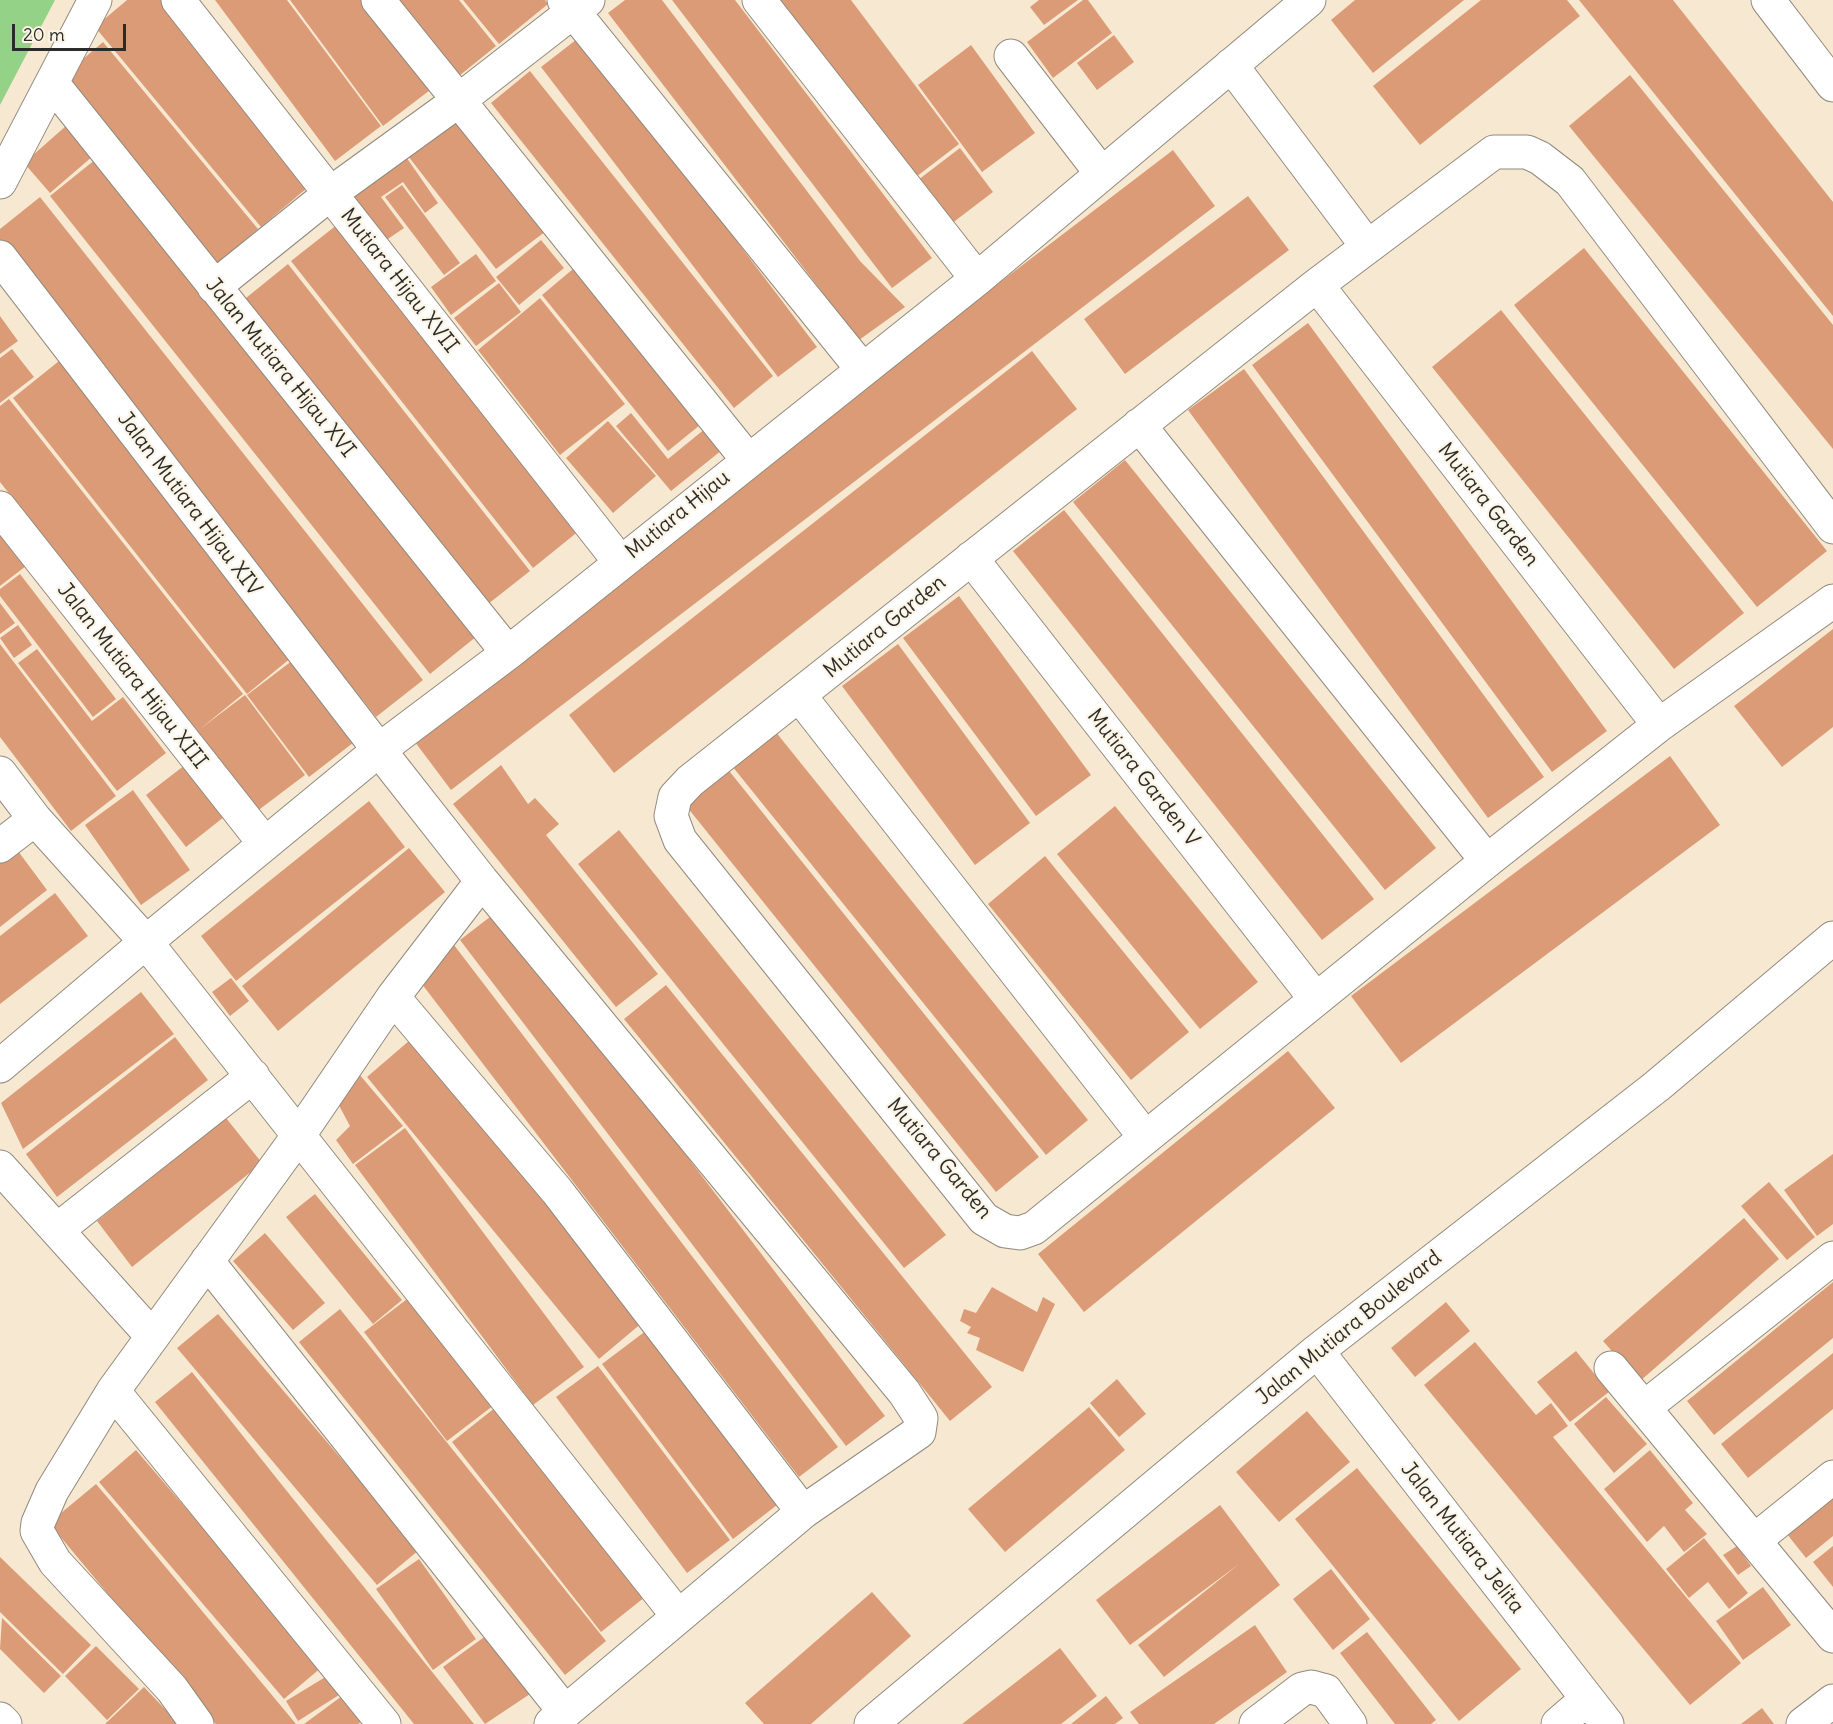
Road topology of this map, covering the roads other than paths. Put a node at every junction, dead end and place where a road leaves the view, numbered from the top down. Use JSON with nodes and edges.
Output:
{"nodes":[{"id":1,"x":95,"y":0,"type":"edge"},
{"id":2,"x":178,"y":0,"type":"edge"},
{"id":3,"x":378,"y":0,"type":"edge"},
{"id":4,"x":759,"y":0,"type":"edge"},
{"id":5,"x":1309,"y":0,"type":"edge"},
{"id":6,"x":1768,"y":0,"type":"edge"},
{"id":7,"x":575,"y":4,"type":"edge"},
{"id":8,"x":1011,"y":56,"type":"dead end"},
{"id":9,"x":1231,"y":64,"type":"junction"},
{"id":10,"x":52,"y":83,"type":"junction"},
{"id":11,"x":1833,"y":85,"type":"edge"},
{"id":12,"x":458,"y":101,"type":"junction"},
{"id":13,"x":1102,"y":174,"type":"junction"},
{"id":14,"x":0,"y":182,"type":"edge"},
{"id":15,"x":331,"y":193,"type":"junction"},
{"id":16,"x":1367,"y":246,"type":"junction"},
{"id":17,"x":0,"y":257,"type":"edge"},
{"id":18,"x":978,"y":279,"type":"junction"},
{"id":19,"x":1317,"y":285,"type":"junction"},
{"id":20,"x":214,"y":287,"type":"junction"},
{"id":21,"x":863,"y":370,"type":"junction"},
{"id":22,"x":1139,"y":425,"type":"junction"},
{"id":23,"x":748,"y":460,"type":"junction"},
{"id":24,"x":0,"y":508,"type":"edge"},
{"id":25,"x":1832,"y":526,"type":"edge"},
{"id":26,"x":971,"y":558,"type":"junction"},
{"id":27,"x":620,"y":562,"type":"junction"},
{"id":28,"x":1833,"y":601,"type":"edge"},
{"id":29,"x":508,"y":653,"type":"junction"},
{"id":30,"x":799,"y":695,"type":"junction"},
{"id":31,"x":1659,"y":725,"type":"junction"},
{"id":32,"x":379,"y":750,"type":"junction"},
{"id":33,"x":0,"y":773,"type":"edge"},
{"id":34,"x":35,"y":819,"type":"junction"},
{"id":35,"x":265,"y":844,"type":"junction"},
{"id":36,"x":0,"y":846,"type":"edge"},
{"id":37,"x":1487,"y":861,"type":"junction"},
{"id":38,"x":482,"y":881,"type":"junction"},
{"id":39,"x":1833,"y":938,"type":"edge"},
{"id":40,"x":146,"y":942,"type":"junction"},
{"id":41,"x":393,"y":997,"type":"junction"},
{"id":42,"x":1315,"y":999,"type":"junction"},
{"id":43,"x":0,"y":1066,"type":"edge"},
{"id":44,"x":253,"y":1076,"type":"junction"},
{"id":45,"x":298,"y":1135,"type":"junction"},
{"id":46,"x":1145,"y":1137,"type":"junction"},
{"id":47,"x":0,"y":1167,"type":"edge"},
{"id":48,"x":57,"y":1230,"type":"junction"},
{"id":49,"x":1833,"y":1258,"type":"edge"},
{"id":50,"x":207,"y":1261,"type":"junction"},
{"id":51,"x":152,"y":1336,"type":"junction"},
{"id":52,"x":1317,"y":1351,"type":"junction"},
{"id":53,"x":1611,"y":1368,"type":"dead end"},
{"id":54,"x":113,"y":1391,"type":"junction"},
{"id":55,"x":1645,"y":1407,"type":"junction"},
{"id":56,"x":1833,"y":1477,"type":"edge"},
{"id":57,"x":803,"y":1512,"type":"junction"},
{"id":58,"x":1755,"y":1540,"type":"junction"},
{"id":59,"x":678,"y":1616,"type":"junction"},
{"id":60,"x":1833,"y":1636,"type":"edge"},
{"id":61,"x":1587,"y":1699,"type":"junction"},
{"id":62,"x":1833,"y":1701,"type":"edge"},
{"id":63,"x":558,"y":1718,"type":"edge"},
{"id":64,"x":0,"y":1719,"type":"edge"},
{"id":65,"x":5,"y":1724,"type":"edge"},
{"id":66,"x":197,"y":1724,"type":"edge"},
{"id":67,"x":384,"y":1724,"type":"edge"},
{"id":68,"x":871,"y":1724,"type":"edge"},
{"id":69,"x":1256,"y":1724,"type":"edge"},
{"id":70,"x":1350,"y":1724,"type":"edge"},
{"id":71,"x":1558,"y":1724,"type":"edge"},
{"id":72,"x":1606,"y":1724,"type":"edge"},
{"id":73,"x":1803,"y":1724,"type":"edge"}],
"edges":[{"from":1,"to":10,"type":"street"},
{"from":2,"to":15,"type":"street","name":"Mutiara Hijau XVII"},
{"from":3,"to":12,"type":"street"},
{"from":4,"to":18,"type":"street"},
{"from":5,"to":9,"type":"street","name":"Mutiara Hijau"},
{"from":6,"to":11,"type":"street"},
{"from":7,"to":12,"type":"street"},
{"from":7,"to":21,"type":"street"},
{"from":8,"to":13,"type":"street"},
{"from":9,"to":13,"type":"street","name":"Mutiara Hijau"},
{"from":9,"to":16,"type":"street"},
{"from":10,"to":14,"type":"street"},
{"from":10,"to":20,"type":"street","name":"Jalan Mutiara Hijau XVI"},
{"from":12,"to":15,"type":"street"},
{"from":12,"to":23,"type":"street"},
{"from":13,"to":18,"type":"street","name":"Mutiara Hijau"},
{"from":15,"to":20,"type":"street"},
{"from":15,"to":27,"type":"street","name":"Mutiara Hijau XVII"},
{"from":16,"to":19,"type":"street","name":"Mutiara Garden"},
{"from":16,"to":25,"type":"street","name":"Mutiara Garden"},
{"from":17,"to":32,"type":"street","name":"Jalan Mutiara Hijau XIV"},
{"from":18,"to":21,"type":"street","name":"Mutiara Hijau"},
{"from":19,"to":22,"type":"street","name":"Mutiara Garden"},
{"from":19,"to":31,"type":"street","name":"Mutiara Garden"},
{"from":20,"to":29,"type":"street","name":"Jalan Mutiara Hijau XVI"},
{"from":21,"to":23,"type":"street","name":"Mutiara Hijau"},
{"from":22,"to":26,"type":"street","name":"Mutiara Garden"},
{"from":22,"to":37,"type":"street"},
{"from":23,"to":27,"type":"street","name":"Mutiara Hijau"},
{"from":24,"to":35,"type":"street","name":"Jalan Mutiara Hijau XIII"},
{"from":26,"to":30,"type":"street","name":"Mutiara Garden"},
{"from":26,"to":42,"type":"street","name":"Mutiara Garden V"},
{"from":27,"to":29,"type":"street","name":"Mutiara Hijau"},
{"from":28,"to":31,"type":"street","name":"Mutiara Garden"},
{"from":29,"to":32,"type":"street","name":"Mutiara Hijau"},
{"from":30,"to":46,"type":"street"},
{"from":30,"to":46,"type":"street","name":"Mutiara Garden"},
{"from":31,"to":37,"type":"street","name":"Mutiara Garden"},
{"from":32,"to":35,"type":"street","name":"Mutiara Hijau"},
{"from":32,"to":38,"type":"street","name":"Jalan Mutiara Hijau XIV"},
{"from":33,"to":34,"type":"street"},
{"from":34,"to":36,"type":"street"},
{"from":34,"to":40,"type":"street"},
{"from":35,"to":40,"type":"street","name":"Mutiara Hijau"},
{"from":37,"to":42,"type":"street","name":"Mutiara Garden"},
{"from":38,"to":41,"type":"street"},
{"from":38,"to":57,"type":"street","name":"Jalan Mutiara Hijau XIV"},
{"from":39,"to":52,"type":"street","name":"Jalan Mutiara Boulevard"},
{"from":40,"to":43,"type":"street","name":"Mutiara Hijau"},
{"from":40,"to":44,"type":"street"},
{"from":41,"to":45,"type":"street"},
{"from":41,"to":57,"type":"street"},
{"from":42,"to":46,"type":"street","name":"Mutiara Garden"},
{"from":44,"to":45,"type":"street"},
{"from":44,"to":48,"type":"street"},
{"from":45,"to":50,"type":"street"},
{"from":45,"to":59,"type":"street"},
{"from":47,"to":48,"type":"street"},
{"from":48,"to":51,"type":"street"},
{"from":49,"to":55,"type":"street"},
{"from":50,"to":51,"type":"street"},
{"from":50,"to":63,"type":"street"},
{"from":51,"to":54,"type":"street"},
{"from":52,"to":61,"type":"street","name":"Jalan Mutiara Jelita"},
{"from":52,"to":68,"type":"street","name":"Jalan Mutiara Boulevard"},
{"from":53,"to":55,"type":"street"},
{"from":54,"to":66,"type":"street"},
{"from":54,"to":67,"type":"street"},
{"from":55,"to":58,"type":"street"},
{"from":56,"to":58,"type":"street"},
{"from":57,"to":59,"type":"street","name":"Jalan Mutiara Hijau XIV"},
{"from":58,"to":60,"type":"street"},
{"from":59,"to":63,"type":"street","name":"Jalan Mutiara Hijau XIV"},
{"from":61,"to":71,"type":"street"},
{"from":61,"to":72,"type":"street","name":"Jalan Mutiara Jelita"},
{"from":62,"to":73,"type":"street"},
{"from":64,"to":65,"type":"street"},
{"from":69,"to":70,"type":"street"}]}
